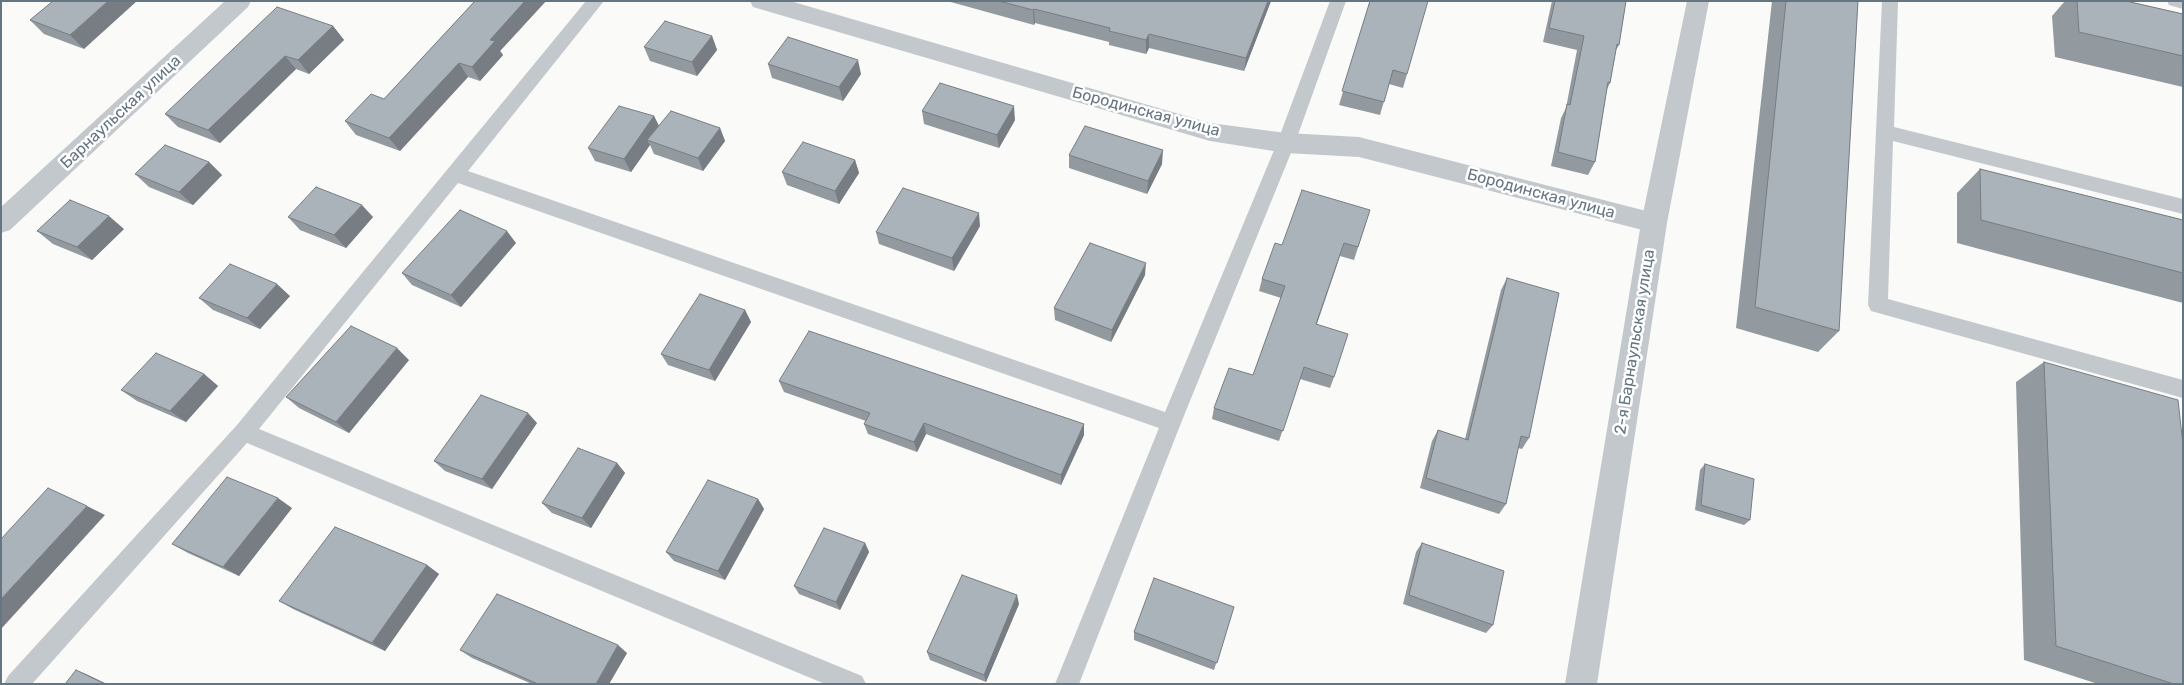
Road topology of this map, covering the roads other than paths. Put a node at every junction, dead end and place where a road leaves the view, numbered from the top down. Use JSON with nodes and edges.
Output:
{"nodes":[{"id":1,"x":240,"y":1,"type":"edge"},
{"id":2,"x":596,"y":1,"type":"edge"},
{"id":3,"x":761,"y":1,"type":"edge"},
{"id":4,"x":1338,"y":1,"type":"edge"},
{"id":5,"x":1698,"y":1,"type":"edge"},
{"id":6,"x":1890,"y":1,"type":"edge"},
{"id":7,"x":2175,"y":1,"type":"edge"},
{"id":8,"x":2183,"y":3,"type":"edge"},
{"id":9,"x":1885,"y":132,"type":"junction"},
{"id":10,"x":1286,"y":143,"type":"junction"},
{"id":11,"x":454,"y":174,"type":"junction"},
{"id":12,"x":2183,"y":207,"type":"edge"},
{"id":13,"x":1,"y":223,"type":"edge"},
{"id":14,"x":1654,"y":223,"type":"junction"},
{"id":15,"x":2183,"y":389,"type":"edge"},
{"id":16,"x":1171,"y":423,"type":"junction"},
{"id":17,"x":244,"y":432,"type":"junction"},
{"id":18,"x":16,"y":684,"type":"edge"},
{"id":19,"x":854,"y":684,"type":"edge"},
{"id":20,"x":1067,"y":684,"type":"edge"},
{"id":21,"x":1581,"y":684,"type":"edge"}],
"edges":[{"from":1,"to":13,"type":"street","name":"Барнаульская улица"},
{"from":2,"to":11,"type":"lane"},
{"from":3,"to":10,"type":"street","name":"Бородинская улица"},
{"from":4,"to":10,"type":"lane"},
{"from":5,"to":14,"type":"street","name":"2-я Барнаульская улица"},
{"from":6,"to":9,"type":"lane"},
{"from":7,"to":8,"type":"lane"},
{"from":9,"to":12,"type":"lane"},
{"from":9,"to":15,"type":"lane"},
{"from":10,"to":14,"type":"street","name":"Бородинская улица"},
{"from":10,"to":16,"type":"lane"},
{"from":11,"to":16,"type":"lane"},
{"from":11,"to":17,"type":"lane"},
{"from":14,"to":21,"type":"street","name":"2-я Барнаульская улица"},
{"from":16,"to":20,"type":"lane"},
{"from":17,"to":18,"type":"lane"},
{"from":17,"to":19,"type":"lane"}]}
